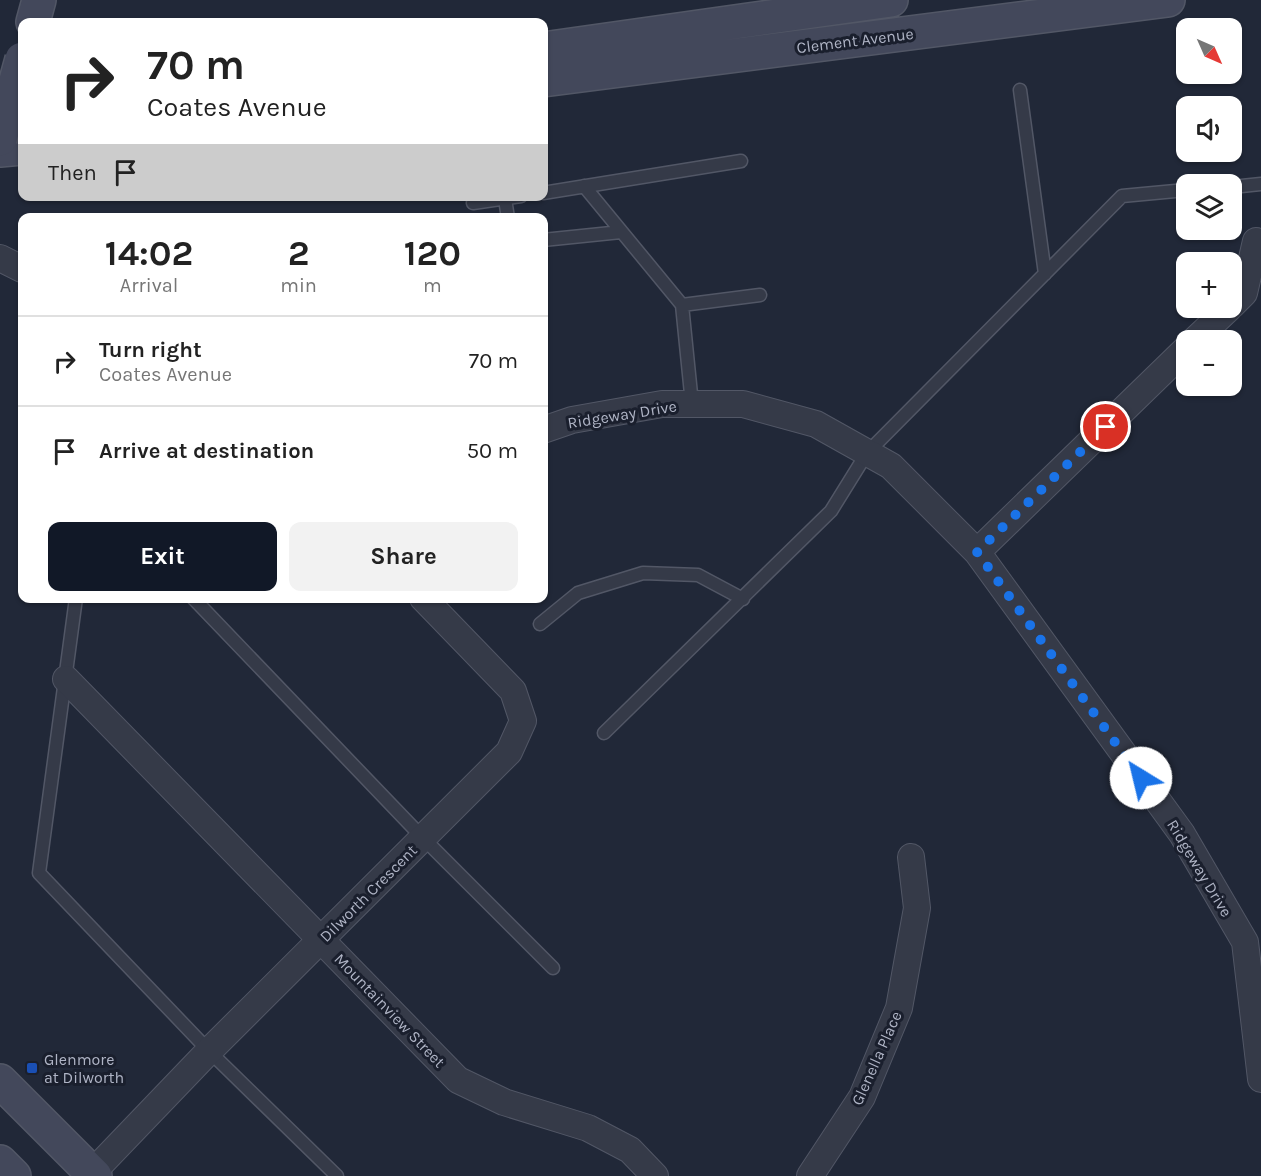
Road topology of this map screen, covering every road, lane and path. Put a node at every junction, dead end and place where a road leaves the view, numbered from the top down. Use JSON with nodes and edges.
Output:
{"nodes":[{"id":1,"x":39,"y":0,"type":"edge"},
{"id":2,"x":891,"y":0,"type":"edge"},
{"id":3,"x":1168,"y":0,"type":"edge"},
{"id":4,"x":34,"y":18,"type":"edge"},
{"id":5,"x":548,"y":48,"type":"edge"},
{"id":6,"x":18,"y":74,"type":"edge"},
{"id":7,"x":548,"y":80,"type":"edge"},
{"id":8,"x":1020,"y":90,"type":"dead end"},
{"id":9,"x":18,"y":117,"type":"edge"},
{"id":10,"x":0,"y":119,"type":"edge"},
{"id":11,"x":0,"y":139,"type":"edge"},
{"id":12,"x":18,"y":148,"type":"edge"},
{"id":13,"x":0,"y":150,"type":"edge"},
{"id":14,"x":741,"y":161,"type":"dead end"},
{"id":15,"x":1261,"y":184,"type":"edge"},
{"id":16,"x":584,"y":186,"type":"junction"},
{"id":17,"x":1242,"y":186,"type":"edge"},
{"id":18,"x":1176,"y":191,"type":"edge"},
{"id":19,"x":548,"y":192,"type":"edge"},
{"id":20,"x":484,"y":201,"type":"edge"},
{"id":21,"x":473,"y":202,"type":"dead end"},
{"id":22,"x":621,"y":232,"type":"junction"},
{"id":23,"x":548,"y":239,"type":"edge"},
{"id":24,"x":1256,"y":241,"type":"dead end"},
{"id":25,"x":0,"y":258,"type":"edge"},
{"id":26,"x":18,"y":267,"type":"edge"},
{"id":27,"x":1045,"y":274,"type":"junction"},
{"id":28,"x":760,"y":295,"type":"dead end"},
{"id":29,"x":1242,"y":295,"type":"edge"},
{"id":30,"x":682,"y":305,"type":"junction"},
{"id":31,"x":1218,"y":318,"type":"edge"},
{"id":32,"x":1205,"y":330,"type":"edge"},
{"id":33,"x":1176,"y":359,"type":"edge"},
{"id":34,"x":692,"y":404,"type":"junction"},
{"id":35,"x":548,"y":428,"type":"edge"},
{"id":36,"x":867,"y":453,"type":"junction"},
{"id":37,"x":977,"y":552,"type":"junction"},
{"id":38,"x":743,"y":599,"type":"junction"},
{"id":39,"x":75,"y":603,"type":"edge"},
{"id":40,"x":198,"y":603,"type":"edge"},
{"id":41,"x":428,"y":603,"type":"edge"},
{"id":42,"x":540,"y":624,"type":"dead end"},
{"id":43,"x":66,"y":679,"type":"junction"},
{"id":44,"x":604,"y":734,"type":"dead end"},
{"id":45,"x":423,"y":838,"type":"junction"},
{"id":46,"x":911,"y":857,"type":"dead end"},
{"id":47,"x":1253,"y":938,"type":"edge"},
{"id":48,"x":321,"y":939,"type":"junction"},
{"id":49,"x":553,"y":968,"type":"dead end"},
{"id":50,"x":209,"y":1051,"type":"junction"},
{"id":51,"x":1261,"y":1079,"type":"edge"},
{"id":52,"x":0,"y":1081,"type":"edge"},
{"id":53,"x":0,"y":1162,"type":"edge"},
{"id":54,"x":94,"y":1175,"type":"edge"},
{"id":55,"x":14,"y":1176,"type":"edge"},
{"id":56,"x":337,"y":1176,"type":"edge"},
{"id":57,"x":655,"y":1176,"type":"edge"},
{"id":58,"x":810,"y":1176,"type":"edge"}],
"edges":[{"from":1,"to":4,"type":"main road"},
{"from":2,"to":5,"type":"main road","name":"Clement Avenue"},
{"from":3,"to":7,"type":"main road","name":"Clement Avenue"},
{"from":6,"to":11,"type":"main road","bridge":true},
{"from":8,"to":27,"type":"lane"},
{"from":9,"to":10,"type":"main road"},
{"from":12,"to":13,"type":"main road"},
{"from":14,"to":16,"type":"lane"},
{"from":15,"to":17,"type":"lane"},
{"from":16,"to":19,"type":"lane"},
{"from":16,"to":22,"type":"lane"},
{"from":18,"to":27,"type":"lane"},
{"from":20,"to":21,"type":"lane"},
{"from":22,"to":23,"type":"lane"},
{"from":22,"to":30,"type":"lane"},
{"from":24,"to":29,"type":"street"},
{"from":25,"to":26,"type":"street"},
{"from":27,"to":36,"type":"lane"},
{"from":28,"to":30,"type":"lane"},
{"from":30,"to":34,"type":"lane"},
{"from":31,"to":32,"type":"street"},
{"from":33,"to":37,"type":"street"},
{"from":34,"to":35,"type":"street","name":"Ridgeway Drive"},
{"from":34,"to":36,"type":"street","name":"Ridgeway Drive"},
{"from":36,"to":37,"type":"street","name":"Ridgeway Drive"},
{"from":36,"to":38,"type":"lane"},
{"from":37,"to":47,"type":"street","name":"Ridgeway Drive"},
{"from":38,"to":42,"type":"lane"},
{"from":38,"to":44,"type":"lane"},
{"from":39,"to":43,"type":"lane"},
{"from":40,"to":45,"type":"lane"},
{"from":41,"to":45,"type":"street","name":"Dilworth Crescent"},
{"from":43,"to":48,"type":"street","name":"Mountainview Street"},
{"from":43,"to":50,"type":"lane"},
{"from":45,"to":48,"type":"street","name":"Dilworth Crescent"},
{"from":45,"to":49,"type":"lane"},
{"from":46,"to":58,"type":"street","name":"Glenella Place"},
{"from":47,"to":51,"type":"street","name":"Ridgeway Drive"},
{"from":48,"to":50,"type":"street","name":"Dilworth Crescent"},
{"from":48,"to":57,"type":"street","name":"Mountainview Street"},
{"from":50,"to":54,"type":"street","name":"Dilworth Crescent"},
{"from":50,"to":56,"type":"lane"},
{"from":52,"to":54,"type":"main road"},
{"from":53,"to":55,"type":"main road"}]}
